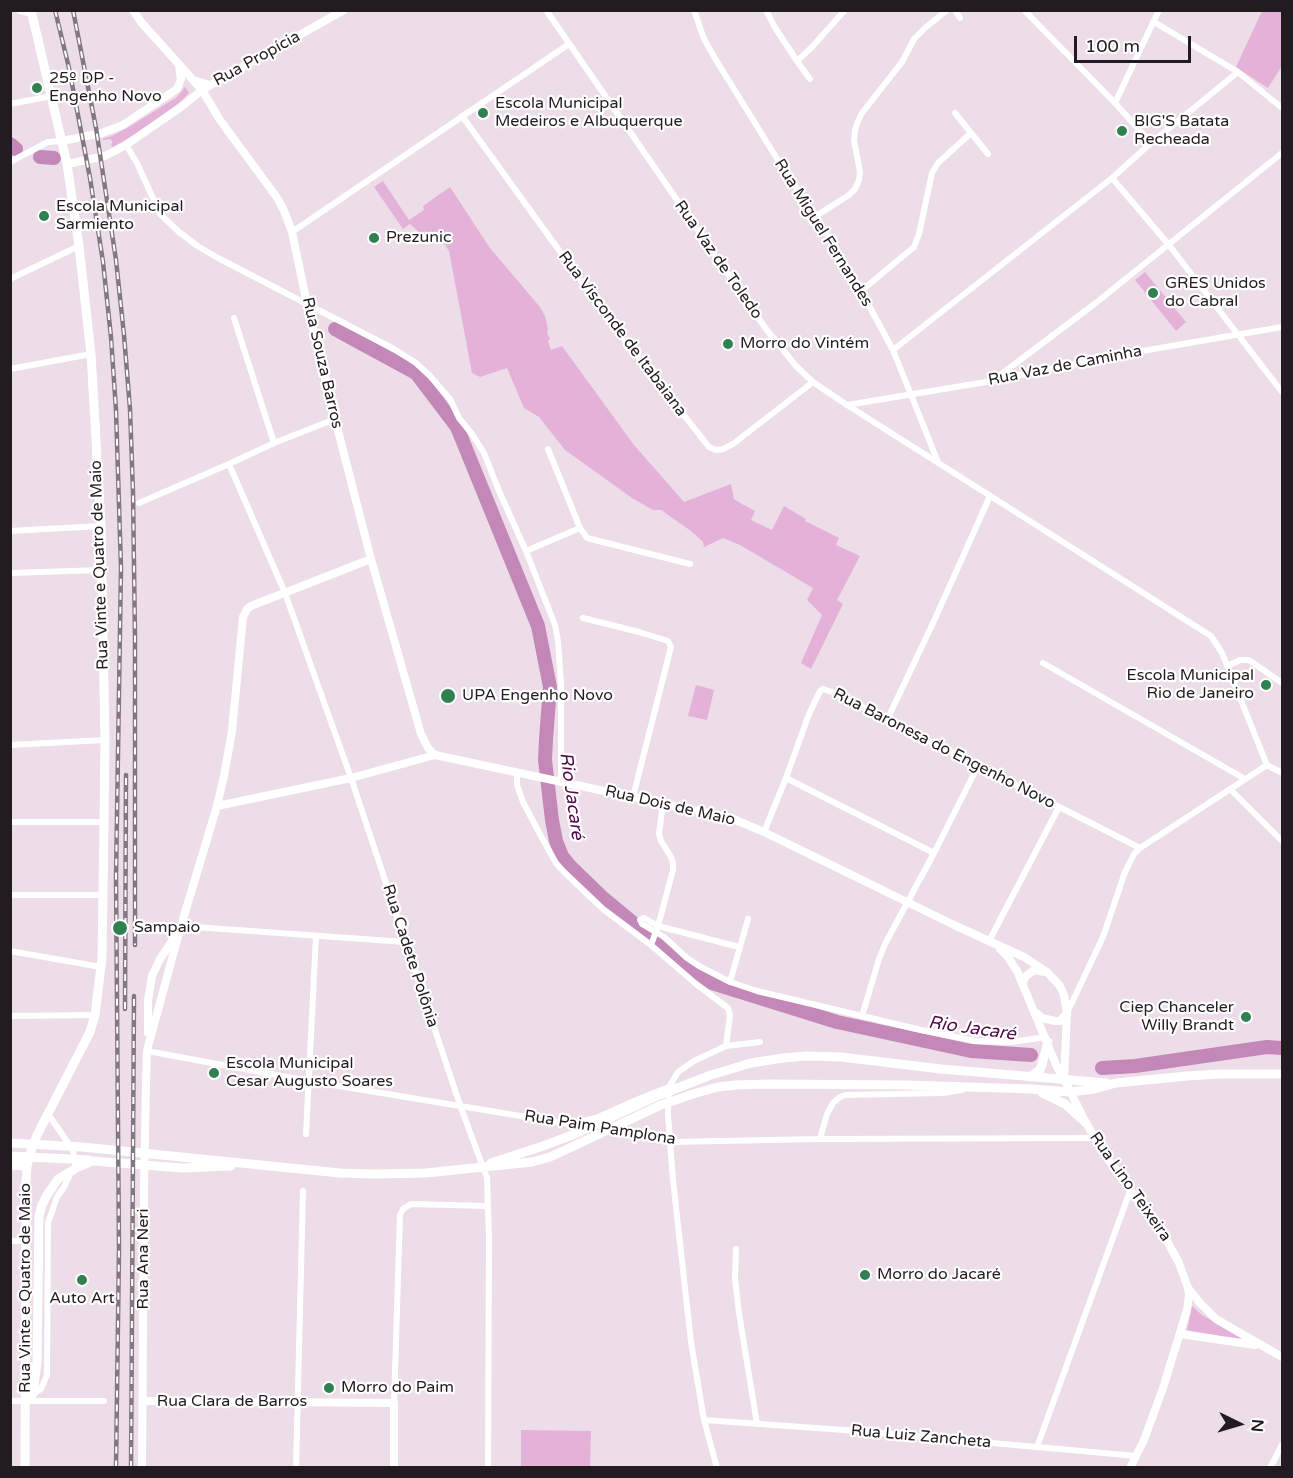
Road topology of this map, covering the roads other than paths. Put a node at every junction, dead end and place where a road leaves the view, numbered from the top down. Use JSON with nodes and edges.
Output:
{"nodes":[{"id":1,"x":20,"y":10,"type":"edge"},
{"id":2,"x":133,"y":10,"type":"edge"},
{"id":3,"x":344,"y":10,"type":"edge"},
{"id":4,"x":546,"y":10,"type":"edge"},
{"id":5,"x":694,"y":10,"type":"edge"},
{"id":6,"x":766,"y":10,"type":"edge"},
{"id":7,"x":845,"y":10,"type":"edge"},
{"id":8,"x":947,"y":10,"type":"edge"},
{"id":9,"x":955,"y":10,"type":"edge"},
{"id":10,"x":1024,"y":10,"type":"edge"},
{"id":11,"x":1159,"y":10,"type":"edge"},
{"id":12,"x":31,"y":12,"type":"edge"},
{"id":13,"x":329,"y":14,"type":"edge"},
{"id":14,"x":960,"y":18,"type":"dead end"},
{"id":15,"x":1154,"y":22,"type":"junction"},
{"id":16,"x":569,"y":44,"type":"junction"},
{"id":17,"x":797,"y":61,"type":"junction"},
{"id":18,"x":178,"y":62,"type":"junction"},
{"id":19,"x":1238,"y":72,"type":"junction"},
{"id":20,"x":193,"y":80,"type":"junction"},
{"id":21,"x":810,"y":80,"type":"dead end"},
{"id":22,"x":210,"y":85,"type":"junction"},
{"id":23,"x":202,"y":90,"type":"junction"},
{"id":24,"x":52,"y":96,"type":"junction"},
{"id":25,"x":1115,"y":103,"type":"junction"},
{"id":26,"x":10,"y":104,"type":"edge"},
{"id":27,"x":1282,"y":108,"type":"edge"},
{"id":28,"x":955,"y":113,"type":"dead end"},
{"id":29,"x":462,"y":117,"type":"junction"},
{"id":30,"x":971,"y":133,"type":"junction"},
{"id":31,"x":62,"y":141,"type":"junction"},
{"id":32,"x":1151,"y":143,"type":"junction"},
{"id":33,"x":126,"y":145,"type":"junction"},
{"id":34,"x":1282,"y":153,"type":"edge"},
{"id":35,"x":988,"y":154,"type":"dead end"},
{"id":36,"x":10,"y":162,"type":"edge"},
{"id":37,"x":67,"y":164,"type":"junction"},
{"id":38,"x":1112,"y":178,"type":"junction"},
{"id":39,"x":816,"y":216,"type":"junction"},
{"id":40,"x":292,"y":232,"type":"junction"},
{"id":41,"x":1168,"y":245,"type":"junction"},
{"id":42,"x":79,"y":246,"type":"junction"},
{"id":43,"x":10,"y":279,"type":"edge"},
{"id":44,"x":861,"y":291,"type":"junction"},
{"id":45,"x":307,"y":304,"type":"junction"},
{"id":46,"x":234,"y":318,"type":"dead end"},
{"id":47,"x":1282,"y":327,"type":"edge"},
{"id":48,"x":1239,"y":335,"type":"junction"},
{"id":49,"x":893,"y":350,"type":"junction"},
{"id":50,"x":91,"y":354,"type":"junction"},
{"id":51,"x":10,"y":369,"type":"edge"},
{"id":52,"x":992,"y":381,"type":"junction"},
{"id":53,"x":813,"y":382,"type":"junction"},
{"id":54,"x":1282,"y":392,"type":"edge"},
{"id":55,"x":910,"y":394,"type":"junction"},
{"id":56,"x":847,"y":405,"type":"junction"},
{"id":57,"x":334,"y":419,"type":"junction"},
{"id":58,"x":274,"y":443,"type":"junction"},
{"id":59,"x":548,"y":449,"type":"dead end"},
{"id":60,"x":938,"y":462,"type":"junction"},
{"id":61,"x":229,"y":464,"type":"junction"},
{"id":62,"x":990,"y":496,"type":"junction"},
{"id":63,"x":139,"y":503,"type":"dead end"},
{"id":64,"x":101,"y":526,"type":"junction"},
{"id":65,"x":580,"y":528,"type":"junction"},
{"id":66,"x":10,"y":531,"type":"edge"},
{"id":67,"x":526,"y":551,"type":"junction"},
{"id":68,"x":371,"y":559,"type":"junction"},
{"id":69,"x":690,"y":564,"type":"dead end"},
{"id":70,"x":102,"y":570,"type":"junction"},
{"id":71,"x":10,"y":573,"type":"edge"},
{"id":72,"x":285,"y":593,"type":"junction"},
{"id":73,"x":583,"y":618,"type":"dead end"},
{"id":74,"x":1043,"y":663,"type":"dead end"},
{"id":75,"x":1227,"y":666,"type":"junction"},
{"id":76,"x":1282,"y":683,"type":"edge"},
{"id":77,"x":887,"y":720,"type":"junction"},
{"id":78,"x":105,"y":740,"type":"junction"},
{"id":79,"x":10,"y":745,"type":"edge"},
{"id":80,"x":435,"y":755,"type":"junction"},
{"id":81,"x":1267,"y":765,"type":"junction"},
{"id":82,"x":978,"y":766,"type":"junction"},
{"id":83,"x":517,"y":772,"type":"junction"},
{"id":84,"x":1282,"y":773,"type":"edge"},
{"id":85,"x":351,"y":778,"type":"junction"},
{"id":86,"x":786,"y":778,"type":"junction"},
{"id":87,"x":1245,"y":779,"type":"junction"},
{"id":88,"x":557,"y":780,"type":"junction"},
{"id":89,"x":1230,"y":789,"type":"junction"},
{"id":90,"x":633,"y":797,"type":"junction"},
{"id":91,"x":663,"y":804,"type":"junction"},
{"id":92,"x":217,"y":806,"type":"junction"},
{"id":93,"x":1059,"y":807,"type":"junction"},
{"id":94,"x":10,"y":822,"type":"edge"},
{"id":95,"x":105,"y":822,"type":"junction"},
{"id":96,"x":764,"y":832,"type":"junction"},
{"id":97,"x":1282,"y":841,"type":"edge"},
{"id":98,"x":1140,"y":848,"type":"junction"},
{"id":99,"x":934,"y":853,"type":"junction"},
{"id":100,"x":10,"y":895,"type":"edge"},
{"id":101,"x":104,"y":895,"type":"junction"},
{"id":102,"x":908,"y":902,"type":"junction"},
{"id":103,"x":748,"y":919,"type":"dead end"},
{"id":104,"x":640,"y":920,"type":"dead end"},
{"id":105,"x":180,"y":928,"type":"junction"},
{"id":106,"x":656,"y":930,"type":"junction"},
{"id":107,"x":316,"y":936,"type":"junction"},
{"id":108,"x":405,"y":942,"type":"junction"},
{"id":109,"x":993,"y":943,"type":"junction"},
{"id":110,"x":651,"y":944,"type":"junction"},
{"id":111,"x":739,"y":947,"type":"junction"},
{"id":112,"x":10,"y":951,"type":"edge"},
{"id":113,"x":101,"y":967,"type":"junction"},
{"id":114,"x":1047,"y":972,"type":"junction"},
{"id":115,"x":730,"y":982,"type":"junction"},
{"id":116,"x":1023,"y":983,"type":"junction"},
{"id":117,"x":1035,"y":1012,"type":"junction"},
{"id":118,"x":95,"y":1014,"type":"junction"},
{"id":119,"x":1067,"y":1014,"type":"junction"},
{"id":120,"x":10,"y":1016,"type":"edge"},
{"id":121,"x":862,"y":1016,"type":"junction"},
{"id":122,"x":1047,"y":1039,"type":"junction"},
{"id":123,"x":760,"y":1042,"type":"dead end"},
{"id":124,"x":726,"y":1046,"type":"junction"},
{"id":125,"x":148,"y":1047,"type":"junction"},
{"id":126,"x":1282,"y":1074,"type":"edge"},
{"id":127,"x":1030,"y":1077,"type":"junction"},
{"id":128,"x":1064,"y":1079,"type":"junction"},
{"id":129,"x":309,"y":1081,"type":"junction"},
{"id":130,"x":1116,"y":1083,"type":"junction"},
{"id":131,"x":976,"y":1086,"type":"junction"},
{"id":132,"x":669,"y":1087,"type":"junction"},
{"id":133,"x":1031,"y":1089,"type":"junction"},
{"id":134,"x":1070,"y":1092,"type":"junction"},
{"id":135,"x":460,"y":1105,"type":"junction"},
{"id":136,"x":48,"y":1114,"type":"junction"},
{"id":137,"x":1086,"y":1123,"type":"junction"},
{"id":138,"x":569,"y":1124,"type":"junction"},
{"id":139,"x":306,"y":1134,"type":"dead end"},
{"id":140,"x":1094,"y":1138,"type":"junction"},
{"id":141,"x":820,"y":1139,"type":"junction"},
{"id":142,"x":670,"y":1142,"type":"junction"},
{"id":143,"x":10,"y":1143,"type":"edge"},
{"id":144,"x":10,"y":1156,"type":"edge"},
{"id":145,"x":93,"y":1161,"type":"junction"},
{"id":146,"x":249,"y":1164,"type":"junction"},
{"id":147,"x":10,"y":1165,"type":"edge"},
{"id":148,"x":27,"y":1166,"type":"junction"},
{"id":149,"x":478,"y":1167,"type":"junction"},
{"id":150,"x":303,"y":1191,"type":"dead end"},
{"id":151,"x":1130,"y":1191,"type":"junction"},
{"id":152,"x":487,"y":1206,"type":"junction"},
{"id":153,"x":10,"y":1241,"type":"edge"},
{"id":154,"x":26,"y":1241,"type":"junction"},
{"id":155,"x":735,"y":1249,"type":"dead end"},
{"id":156,"x":1188,"y":1288,"type":"junction"},
{"id":157,"x":1180,"y":1334,"type":"junction"},
{"id":158,"x":1260,"y":1345,"type":"junction"},
{"id":159,"x":1282,"y":1357,"type":"edge"},
{"id":160,"x":29,"y":1398,"type":"junction"},
{"id":161,"x":10,"y":1401,"type":"edge"},
{"id":162,"x":104,"y":1401,"type":"dead end"},
{"id":163,"x":143,"y":1401,"type":"junction"},
{"id":164,"x":298,"y":1402,"type":"junction"},
{"id":165,"x":394,"y":1402,"type":"junction"},
{"id":166,"x":704,"y":1420,"type":"junction"},
{"id":167,"x":758,"y":1424,"type":"junction"},
{"id":168,"x":1282,"y":1446,"type":"edge"},
{"id":169,"x":1037,"y":1447,"type":"junction"},
{"id":170,"x":1137,"y":1456,"type":"junction"},
{"id":171,"x":25,"y":1467,"type":"edge"},
{"id":172,"x":142,"y":1467,"type":"edge"},
{"id":173,"x":296,"y":1467,"type":"edge"},
{"id":174,"x":394,"y":1467,"type":"edge"},
{"id":175,"x":488,"y":1467,"type":"edge"},
{"id":176,"x":717,"y":1467,"type":"edge"},
{"id":177,"x":1130,"y":1467,"type":"edge"},
{"id":178,"x":1270,"y":1467,"type":"edge"}],
"edges":[{"from":1,"to":12,"type":"main road"},
{"from":2,"to":18,"type":"main road","name":"Rua Souza Barros"},
{"from":3,"to":13,"type":"street","name":"Rua Propícia"},
{"from":4,"to":16,"type":"street","name":"Rua Vaz de Toledo"},
{"from":5,"to":39,"type":"street","name":"Rua Miguel Fernandes"},
{"from":6,"to":17,"type":"street"},
{"from":7,"to":17,"type":"street"},
{"from":8,"to":39,"type":"street"},
{"from":9,"to":14,"type":"street"},
{"from":10,"to":25,"type":"street"},
{"from":11,"to":15,"type":"street"},
{"from":12,"to":24,"type":"main road","name":"Rua Vinte e Quatro de Maio"},
{"from":13,"to":22,"type":"street","name":"Rua Propícia"},
{"from":15,"to":19,"type":"street"},
{"from":15,"to":25,"type":"street"},
{"from":16,"to":29,"type":"street"},
{"from":16,"to":53,"type":"street","name":"Rua Vaz de Toledo"},
{"from":17,"to":21,"type":"street"},
{"from":18,"to":20,"type":"main road","name":"Rua Souza Barros"},
{"from":18,"to":31,"type":"main road"},
{"from":19,"to":27,"type":"street"},
{"from":19,"to":32,"type":"street"},
{"from":20,"to":22,"type":"main road"},
{"from":20,"to":23,"type":"main road","name":"Rua Souza Barros"},
{"from":22,"to":23,"type":"street","name":"Rua Propícia"},
{"from":23,"to":33,"type":"main road"},
{"from":23,"to":40,"type":"main road","name":"Rua Souza Barros"},
{"from":24,"to":26,"type":"street"},
{"from":24,"to":31,"type":"main road","name":"Rua Vinte e Quatro de Maio"},
{"from":25,"to":32,"type":"street"},
{"from":28,"to":30,"type":"street"},
{"from":29,"to":40,"type":"street"},
{"from":29,"to":53,"type":"street","name":"Rua Visconde de Itabaiana"},
{"from":30,"to":35,"type":"street"},
{"from":30,"to":44,"type":"street"},
{"from":31,"to":36,"type":"street"},
{"from":31,"to":37,"type":"main road","name":"Rua Vinte e Quatro de Maio"},
{"from":32,"to":38,"type":"street"},
{"from":33,"to":37,"type":"main road"},
{"from":33,"to":45,"type":"street"},
{"from":34,"to":41,"type":"street"},
{"from":37,"to":42,"type":"main road","name":"Rua Vinte e Quatro de Maio"},
{"from":38,"to":41,"type":"street"},
{"from":38,"to":49,"type":"street"},
{"from":39,"to":44,"type":"street","name":"Rua Miguel Fernandes"},
{"from":40,"to":45,"type":"main road","name":"Rua Souza Barros"},
{"from":41,"to":48,"type":"street"},
{"from":41,"to":52,"type":"street"},
{"from":42,"to":43,"type":"street"},
{"from":42,"to":50,"type":"main road","name":"Rua Vinte e Quatro de Maio"},
{"from":44,"to":49,"type":"street","name":"Rua Miguel Fernandes"},
{"from":45,"to":57,"type":"main road","name":"Rua Souza Barros"},
{"from":45,"to":67,"type":"street"},
{"from":46,"to":58,"type":"street"},
{"from":47,"to":48,"type":"street","name":"Rua Vaz de Caminha"},
{"from":48,"to":52,"type":"street","name":"Rua Vaz de Caminha"},
{"from":48,"to":54,"type":"street"},
{"from":49,"to":55,"type":"street","name":"Rua Miguel Fernandes"},
{"from":50,"to":51,"type":"street"},
{"from":50,"to":64,"type":"main road","name":"Rua Vinte e Quatro de Maio"},
{"from":52,"to":55,"type":"street","name":"Rua Vaz de Caminha"},
{"from":53,"to":56,"type":"street","name":"Rua Vaz de Toledo"},
{"from":55,"to":56,"type":"street","name":"Rua Vaz de Caminha"},
{"from":55,"to":60,"type":"street","name":"Rua Miguel Fernandes"},
{"from":56,"to":60,"type":"street","name":"Rua Vaz de Toledo"},
{"from":57,"to":58,"type":"street"},
{"from":57,"to":68,"type":"main road","name":"Rua Souza Barros"},
{"from":58,"to":61,"type":"street"},
{"from":59,"to":65,"type":"street"},
{"from":60,"to":62,"type":"street","name":"Rua Vaz de Toledo"},
{"from":61,"to":63,"type":"street"},
{"from":61,"to":72,"type":"street","name":"Rua Cadete Polônia"},
{"from":62,"to":75,"type":"street","name":"Rua Vaz de Toledo"},
{"from":62,"to":77,"type":"street"},
{"from":64,"to":66,"type":"street"},
{"from":64,"to":70,"type":"main road","name":"Rua Vinte e Quatro de Maio"},
{"from":65,"to":67,"type":"street"},
{"from":65,"to":69,"type":"street"},
{"from":67,"to":88,"type":"street"},
{"from":68,"to":72,"type":"main road"},
{"from":68,"to":80,"type":"main road","name":"Rua Souza Barros"},
{"from":70,"to":71,"type":"street"},
{"from":70,"to":78,"type":"main road","name":"Rua Vinte e Quatro de Maio"},
{"from":72,"to":85,"type":"street","name":"Rua Cadete Polônia"},
{"from":72,"to":92,"type":"main road"},
{"from":73,"to":90,"type":"street"},
{"from":74,"to":87,"type":"street"},
{"from":75,"to":76,"type":"street"},
{"from":75,"to":81,"type":"street","name":"Rua Vaz de Toledo"},
{"from":77,"to":82,"type":"street","name":"Rua Baronesa do Engenho Novo"},
{"from":77,"to":86,"type":"street","name":"Rua Baronesa do Engenho Novo"},
{"from":78,"to":79,"type":"street"},
{"from":78,"to":95,"type":"main road","name":"Rua Vinte e Quatro de Maio"},
{"from":80,"to":83,"type":"street","name":"Rua Dois de Maio"},
{"from":80,"to":85,"type":"main road","name":"Rua Dois de Maio"},
{"from":81,"to":84,"type":"street"},
{"from":81,"to":87,"type":"street"},
{"from":82,"to":93,"type":"street","name":"Rua Baronesa do Engenho Novo"},
{"from":82,"to":99,"type":"street"},
{"from":83,"to":88,"type":"street","name":"Rua Dois de Maio"},
{"from":83,"to":110,"type":"street"},
{"from":85,"to":92,"type":"main road","name":"Rua Dois de Maio"},
{"from":85,"to":108,"type":"street","name":"Rua Cadete Polônia"},
{"from":86,"to":96,"type":"street","name":"Rua Baronesa do Engenho Novo"},
{"from":86,"to":99,"type":"street"},
{"from":87,"to":89,"type":"street"},
{"from":88,"to":90,"type":"street","name":"Rua Dois de Maio"},
{"from":89,"to":97,"type":"street"},
{"from":89,"to":98,"type":"street"},
{"from":90,"to":91,"type":"street","name":"Rua Dois de Maio"},
{"from":91,"to":96,"type":"street","name":"Rua Dois de Maio"},
{"from":91,"to":106,"type":"street"},
{"from":92,"to":105,"type":"main road"},
{"from":93,"to":98,"type":"street","name":"Rua Baronesa do Engenho Novo"},
{"from":93,"to":109,"type":"street"},
{"from":94,"to":95,"type":"street"},
{"from":95,"to":101,"type":"main road","name":"Rua Vinte e Quatro de Maio"},
{"from":96,"to":102,"type":"street","name":"Rua Dois de Maio"},
{"from":98,"to":119,"type":"street"},
{"from":99,"to":102,"type":"street"},
{"from":100,"to":101,"type":"street"},
{"from":101,"to":113,"type":"main road","name":"Rua Vinte e Quatro de Maio"},
{"from":102,"to":109,"type":"street","name":"Rua Dois de Maio"},
{"from":102,"to":121,"type":"street"},
{"from":103,"to":111,"type":"street"},
{"from":104,"to":106,"type":"street"},
{"from":105,"to":107,"type":"street"},
{"from":105,"to":125,"type":"main road"},
{"from":105,"to":125,"type":"main road"},
{"from":106,"to":110,"type":"street"},
{"from":106,"to":111,"type":"street"},
{"from":106,"to":115,"type":"street"},
{"from":107,"to":108,"type":"street"},
{"from":107,"to":129,"type":"street"},
{"from":108,"to":135,"type":"street","name":"Rua Cadete Polônia"},
{"from":109,"to":114,"type":"street","name":"Rua Dois de Maio"},
{"from":109,"to":116,"type":"street"},
{"from":110,"to":124,"type":"street"},
{"from":111,"to":115,"type":"street"},
{"from":112,"to":113,"type":"street"},
{"from":113,"to":118,"type":"main road","name":"Rua Vinte e Quatro de Maio"},
{"from":114,"to":116,"type":"street"},
{"from":114,"to":119,"type":"street"},
{"from":115,"to":121,"type":"street"},
{"from":116,"to":117,"type":"street"},
{"from":117,"to":119,"type":"street"},
{"from":117,"to":122,"type":"street"},
{"from":118,"to":120,"type":"street"},
{"from":118,"to":136,"type":"main road","name":"Rua Vinte e Quatro de Maio"},
{"from":119,"to":128,"type":"street"},
{"from":121,"to":122,"type":"street"},
{"from":122,"to":127,"type":"main road"},
{"from":122,"to":128,"type":"street"},
{"from":123,"to":124,"type":"street"},
{"from":124,"to":132,"type":"street"},
{"from":125,"to":129,"type":"street","name":"Rua Paim Pamplona"},
{"from":125,"to":163,"type":"main road","name":"Rua Ana Neri"},
{"from":126,"to":130,"type":"main road"},
{"from":127,"to":128,"type":"main road"},
{"from":127,"to":149,"type":"main road"},
{"from":128,"to":130,"type":"main road"},
{"from":128,"to":134,"type":"main road","name":"Rua Lino Teixeira"},
{"from":129,"to":135,"type":"street","name":"Rua Paim Pamplona"},
{"from":129,"to":139,"type":"street"},
{"from":130,"to":134,"type":"main road"},
{"from":131,"to":133,"type":"main road"},
{"from":131,"to":141,"type":"street"},
{"from":131,"to":149,"type":"main road"},
{"from":132,"to":138,"type":"street"},
{"from":132,"to":142,"type":"street"},
{"from":133,"to":134,"type":"main road"},
{"from":133,"to":137,"type":"main road"},
{"from":134,"to":137,"type":"main road","name":"Rua Lino Teixeira"},
{"from":135,"to":138,"type":"street","name":"Rua Paim Pamplona"},
{"from":135,"to":152,"type":"street","name":"Rua Cadete Polônia"},
{"from":136,"to":148,"type":"main road","name":"Rua Vinte e Quatro de Maio"},
{"from":136,"to":160,"type":"street","name":"Rua Vinte e Quatro de Maio"},
{"from":137,"to":140,"type":"main road","name":"Rua Lino Teixeira"},
{"from":138,"to":142,"type":"street","name":"Rua Paim Pamplona"},
{"from":140,"to":141,"type":"street","name":"Rua Paim Pamplona"},
{"from":140,"to":151,"type":"main road","name":"Rua Lino Teixeira"},
{"from":141,"to":142,"type":"street","name":"Rua Paim Pamplona"},
{"from":142,"to":166,"type":"street"},
{"from":143,"to":146,"type":"main road"},
{"from":144,"to":145,"type":"main road"},
{"from":145,"to":146,"type":"main road"},
{"from":145,"to":160,"type":"main road"},
{"from":146,"to":149,"type":"main road"},
{"from":147,"to":148,"type":"main road"},
{"from":148,"to":154,"type":"main road","name":"Rua Vinte e Quatro de Maio"},
{"from":150,"to":164,"type":"street"},
{"from":151,"to":156,"type":"main road","name":"Rua Lino Teixeira"},
{"from":151,"to":169,"type":"street"},
{"from":152,"to":165,"type":"street"},
{"from":152,"to":175,"type":"street","name":"Rua Cadete Polônia"},
{"from":153,"to":154,"type":"street"},
{"from":154,"to":160,"type":"main road","name":"Rua Vinte e Quatro de Maio"},
{"from":155,"to":167,"type":"street"},
{"from":156,"to":157,"type":"main road","name":"Rua Lino Teixeira"},
{"from":156,"to":158,"type":"street"},
{"from":157,"to":158,"type":"street"},
{"from":157,"to":170,"type":"main road","name":"Rua Lino Teixeira"},
{"from":158,"to":159,"type":"street"},
{"from":160,"to":161,"type":"street"},
{"from":160,"to":162,"type":"street"},
{"from":160,"to":171,"type":"main road","name":"Rua Vinte e Quatro de Maio"},
{"from":163,"to":164,"type":"street","name":"Rua Clara de Barros"},
{"from":163,"to":172,"type":"main road","name":"Rua Ana Neri"},
{"from":164,"to":165,"type":"street","name":"Rua Clara de Barros"},
{"from":164,"to":173,"type":"street"},
{"from":165,"to":174,"type":"street"},
{"from":166,"to":167,"type":"street","name":"Rua Luiz Zancheta"},
{"from":166,"to":176,"type":"street"},
{"from":167,"to":169,"type":"street","name":"Rua Luiz Zancheta"},
{"from":168,"to":178,"type":"street"},
{"from":169,"to":170,"type":"street","name":"Rua Luiz Zancheta"},
{"from":170,"to":177,"type":"main road","name":"Rua Lino Teixeira"}]}
